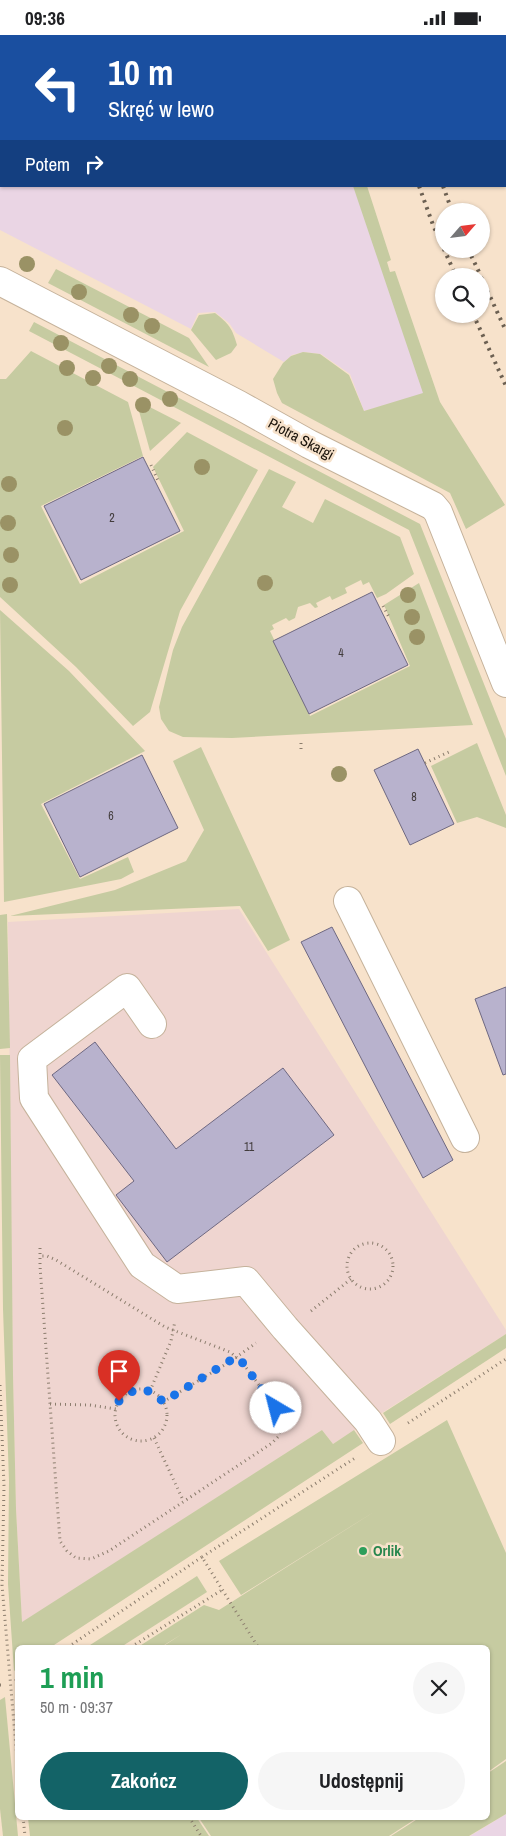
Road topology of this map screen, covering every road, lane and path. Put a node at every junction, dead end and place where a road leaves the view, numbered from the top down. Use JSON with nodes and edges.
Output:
{"nodes":[{"id":1,"x":0,"y":281,"type":"edge"},
{"id":2,"x":151,"y":465,"type":"dead end"},
{"id":3,"x":160,"y":483,"type":"dead end"},
{"id":4,"x":383,"y":606,"type":"dead end"},
{"id":5,"x":390,"y":619,"type":"dead end"},
{"id":6,"x":506,"y":683,"type":"edge"},
{"id":7,"x":301,"y":743,"type":"dead end"},
{"id":8,"x":301,"y":749,"type":"dead end"},
{"id":9,"x":451,"y":751,"type":"dead end"},
{"id":10,"x":425,"y":763,"type":"dead end"},
{"id":11,"x":348,"y":901,"type":"dead end"},
{"id":12,"x":152,"y":1024,"type":"dead end"},
{"id":13,"x":465,"y":1138,"type":"dead end"},
{"id":14,"x":40,"y":1248,"type":"dead end"},
{"id":15,"x":40,"y":1256,"type":"junction"},
{"id":16,"x":351,"y":1279,"type":"junction"},
{"id":17,"x":309,"y":1313,"type":"dead end"},
{"id":18,"x":178,"y":1317,"type":"dead end"},
{"id":19,"x":172,"y":1330,"type":"junction"},
{"id":20,"x":257,"y":1342,"type":"dead end"},
{"id":21,"x":236,"y":1357,"type":"junction"},
{"id":22,"x":0,"y":1385,"type":"edge"},
{"id":23,"x":150,"y":1391,"type":"junction"},
{"id":24,"x":163,"y":1402,"type":"junction"},
{"id":25,"x":50,"y":1404,"type":"junction"},
{"id":26,"x":116,"y":1409,"type":"junction"},
{"id":27,"x":154,"y":1438,"type":"junction"},
{"id":28,"x":381,"y":1441,"type":"dead end"},
{"id":29,"x":183,"y":1500,"type":"junction"},
{"id":30,"x":222,"y":1590,"type":"junction"},
{"id":31,"x":76,"y":1642,"type":"junction"},
{"id":32,"x":71,"y":1645,"type":"edge"},
{"id":33,"x":77,"y":1645,"type":"edge"},
{"id":34,"x":134,"y":1645,"type":"edge"},
{"id":35,"x":257,"y":1645,"type":"edge"},
{"id":36,"x":15,"y":1735,"type":"edge"},
{"id":37,"x":23,"y":1820,"type":"edge"},
{"id":38,"x":191,"y":1820,"type":"edge"},
{"id":39,"x":25,"y":1836,"type":"edge"},
{"id":40,"x":201,"y":1836,"type":"edge"}],
"edges":[{"from":1,"to":6,"type":"street","name":"Piotra Skargi"},
{"from":2,"to":3,"type":"path"},
{"from":4,"to":5,"type":"path"},
{"from":7,"to":8,"type":"path"},
{"from":9,"to":10,"type":"path"},
{"from":11,"to":13,"type":"street"},
{"from":12,"to":28,"type":"street"},
{"from":14,"to":15,"type":"path"},
{"from":15,"to":19,"type":"path"},
{"from":15,"to":25,"type":"path"},
{"from":16,"to":16,"type":"path"},
{"from":16,"to":17,"type":"path"},
{"from":18,"to":19,"type":"path"},
{"from":19,"to":21,"type":"path"},
{"from":19,"to":23,"type":"path"},
{"from":20,"to":21,"type":"path"},
{"from":21,"to":24,"type":"path"},
{"from":21,"to":29,"type":"path"},
{"from":22,"to":36,"type":"path"},
{"from":23,"to":24,"type":"path"},
{"from":23,"to":26,"type":"path"},
{"from":24,"to":27,"type":"path"},
{"from":25,"to":26,"type":"path"},
{"from":25,"to":29,"type":"path"},
{"from":26,"to":27,"type":"path"},
{"from":27,"to":29,"type":"path"},
{"from":30,"to":31,"type":"path"},
{"from":30,"to":34,"type":"path"},
{"from":30,"to":35,"type":"path"},
{"from":31,"to":32,"type":"path"},
{"from":31,"to":33,"type":"path"},
{"from":37,"to":39,"type":"path"},
{"from":38,"to":40,"type":"path"}]}
